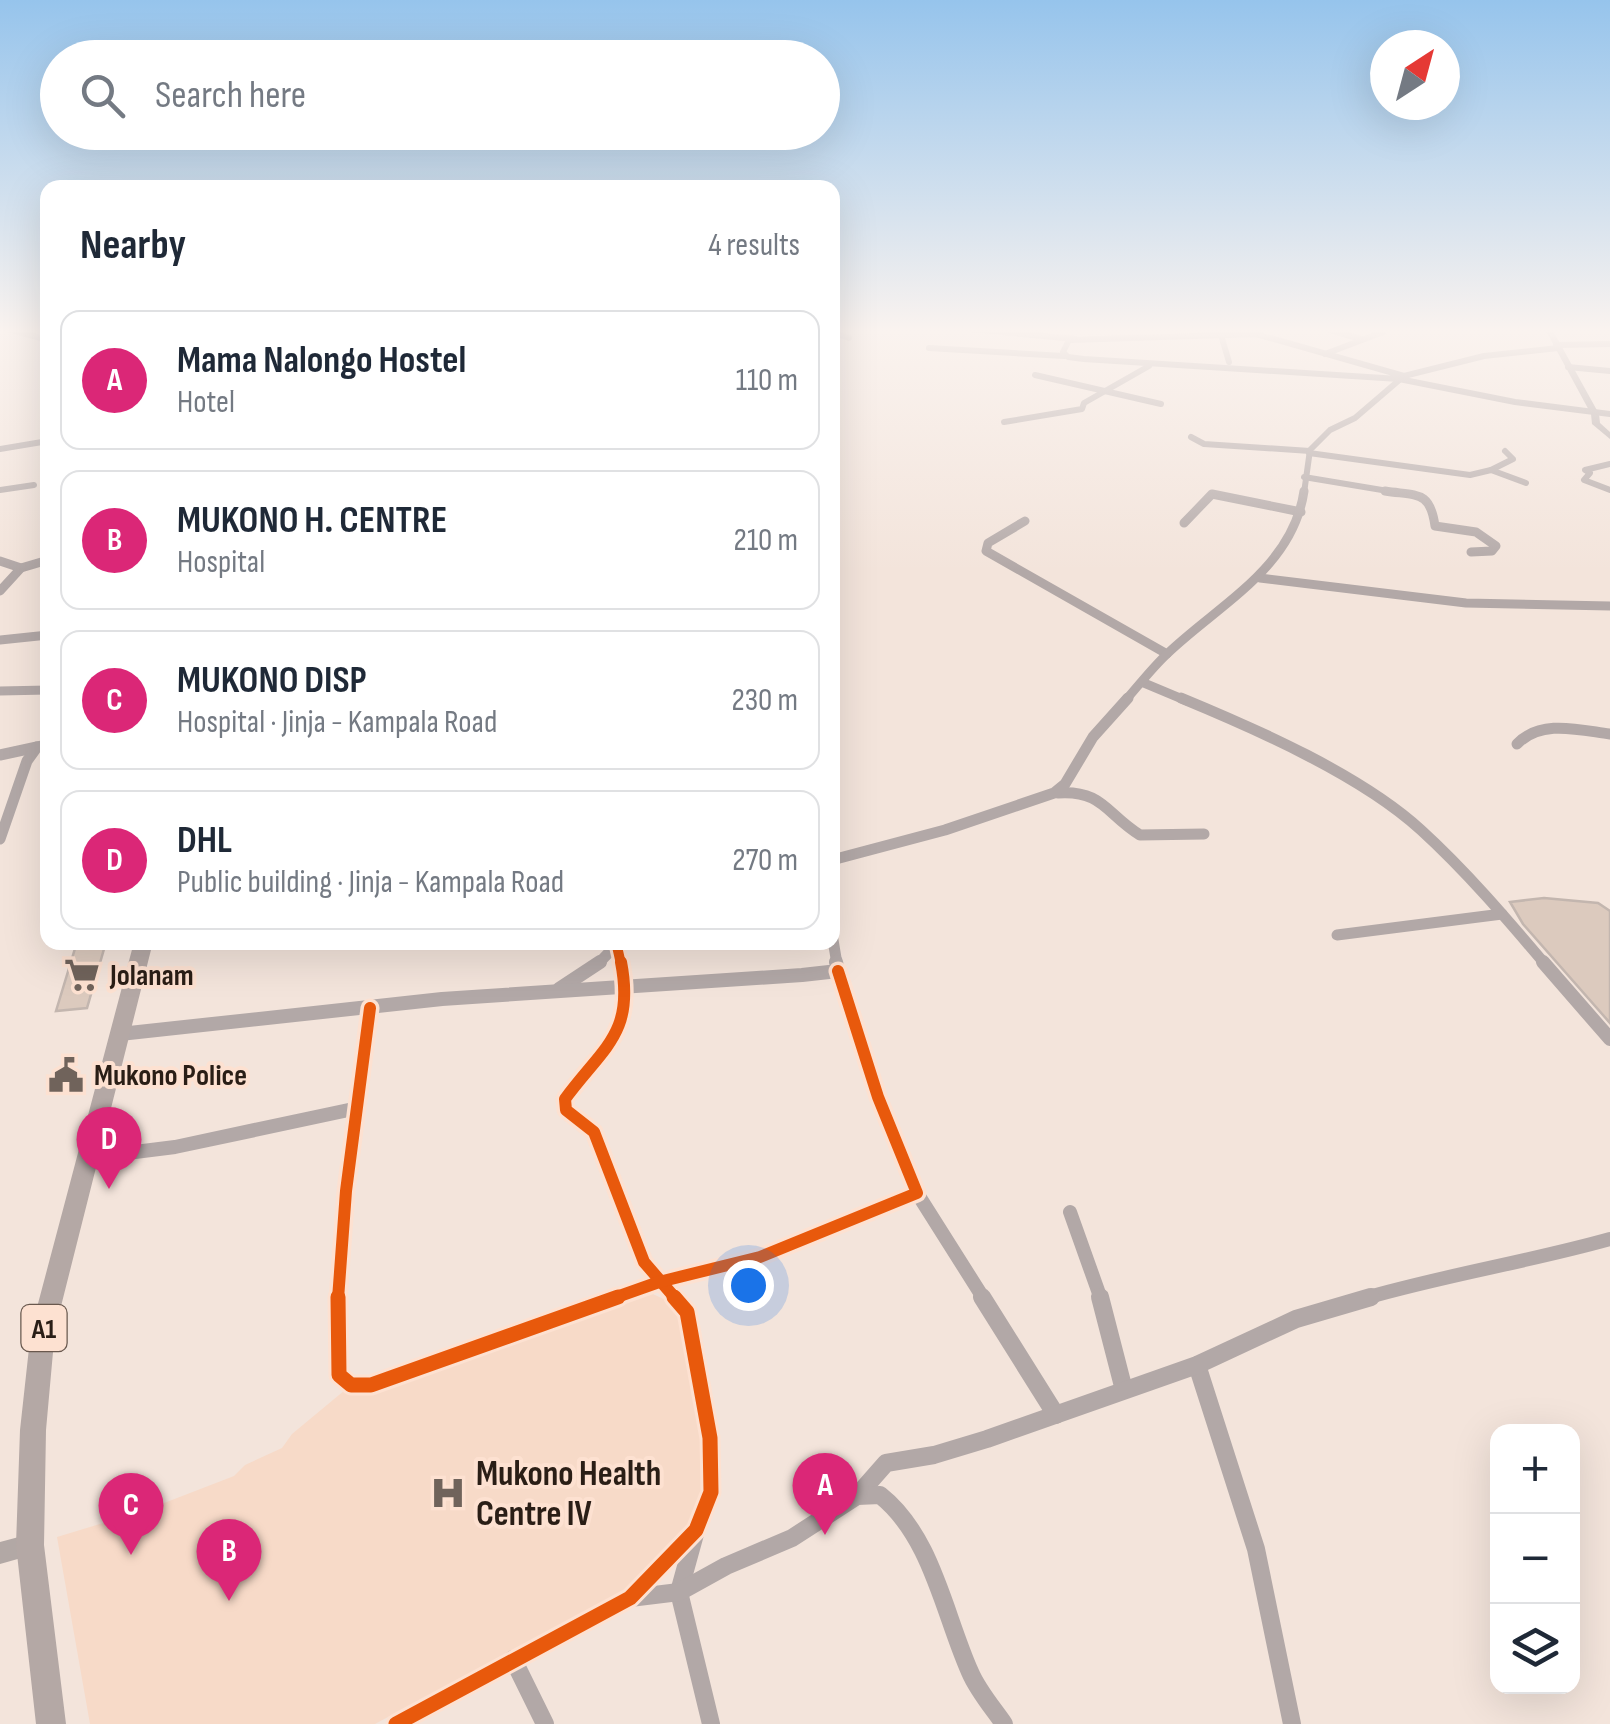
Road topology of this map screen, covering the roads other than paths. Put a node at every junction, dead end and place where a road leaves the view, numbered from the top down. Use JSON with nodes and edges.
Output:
{"nodes":[{"id":1,"x":1079,"y":409,"type":"edge"},
{"id":2,"x":1365,"y":409,"type":"edge"},
{"id":3,"x":1570,"y":409,"type":"edge"},
{"id":4,"x":1591,"y":409,"type":"edge"},
{"id":5,"x":1594,"y":414,"type":"junction"},
{"id":6,"x":1610,"y":414,"type":"edge"},
{"id":7,"x":1004,"y":422,"type":"dead end"},
{"id":8,"x":1610,"y":436,"type":"edge"},
{"id":9,"x":1191,"y":437,"type":"dead end"},
{"id":10,"x":40,"y":442,"type":"edge"},
{"id":11,"x":0,"y":449,"type":"edge"},
{"id":12,"x":1505,"y":451,"type":"dead end"},
{"id":13,"x":1309,"y":452,"type":"junction"},
{"id":14,"x":1610,"y":464,"type":"edge"},
{"id":15,"x":1491,"y":470,"type":"junction"},
{"id":16,"x":1304,"y":477,"type":"junction"},
{"id":17,"x":1526,"y":482,"type":"dead end"},
{"id":18,"x":34,"y":485,"type":"dead end"},
{"id":19,"x":0,"y":490,"type":"edge"},
{"id":20,"x":1610,"y":490,"type":"edge"},
{"id":21,"x":1301,"y":512,"type":"junction"},
{"id":22,"x":1025,"y":520,"type":"dead end"},
{"id":23,"x":1184,"y":523,"type":"dead end"},
{"id":24,"x":1470,"y":552,"type":"dead end"},
{"id":25,"x":0,"y":562,"type":"edge"},
{"id":26,"x":40,"y":562,"type":"edge"},
{"id":27,"x":21,"y":568,"type":"junction"},
{"id":28,"x":1260,"y":578,"type":"junction"},
{"id":29,"x":0,"y":591,"type":"edge"},
{"id":30,"x":1610,"y":606,"type":"edge"},
{"id":31,"x":40,"y":636,"type":"edge"},
{"id":32,"x":0,"y":640,"type":"edge"},
{"id":33,"x":1167,"y":654,"type":"junction"},
{"id":34,"x":1144,"y":683,"type":"junction"},
{"id":35,"x":40,"y":690,"type":"edge"},
{"id":36,"x":0,"y":691,"type":"edge"},
{"id":37,"x":1610,"y":734,"type":"edge"},
{"id":38,"x":1517,"y":744,"type":"dead end"},
{"id":39,"x":40,"y":746,"type":"edge"},
{"id":40,"x":40,"y":748,"type":"edge"},
{"id":41,"x":0,"y":755,"type":"edge"},
{"id":42,"x":1054,"y":793,"type":"junction"},
{"id":43,"x":1204,"y":834,"type":"dead end"},
{"id":44,"x":0,"y":839,"type":"edge"},
{"id":45,"x":840,"y":858,"type":"edge"},
{"id":46,"x":1502,"y":914,"type":"junction"},
{"id":47,"x":1337,"y":935,"type":"dead end"},
{"id":48,"x":142,"y":950,"type":"edge"},
{"id":49,"x":611,"y":950,"type":"edge"},
{"id":50,"x":619,"y":950,"type":"edge"},
{"id":51,"x":835,"y":950,"type":"edge"},
{"id":52,"x":838,"y":972,"type":"junction"},
{"id":53,"x":628,"y":988,"type":"junction"},
{"id":54,"x":555,"y":990,"type":"junction"},
{"id":55,"x":370,"y":1008,"type":"junction"},
{"id":56,"x":120,"y":1034,"type":"junction"},
{"id":57,"x":1610,"y":1039,"type":"edge"},
{"id":58,"x":358,"y":1108,"type":"junction"},
{"id":59,"x":88,"y":1158,"type":"junction"},
{"id":60,"x":917,"y":1193,"type":"junction"},
{"id":61,"x":1070,"y":1212,"type":"dead end"},
{"id":62,"x":1610,"y":1239,"type":"edge"},
{"id":63,"x":659,"y":1282,"type":"junction"},
{"id":64,"x":1197,"y":1365,"type":"junction"},
{"id":65,"x":1124,"y":1390,"type":"junction"},
{"id":66,"x":1056,"y":1414,"type":"junction"},
{"id":67,"x":857,"y":1496,"type":"junction"},
{"id":68,"x":696,"y":1530,"type":"junction"},
{"id":69,"x":30,"y":1545,"type":"junction"},
{"id":70,"x":0,"y":1553,"type":"edge"},
{"id":71,"x":679,"y":1592,"type":"junction"},
{"id":72,"x":630,"y":1598,"type":"junction"},
{"id":73,"x":514,"y":1659,"type":"junction"},
{"id":74,"x":400,"y":1723,"type":"edge"},
{"id":75,"x":1292,"y":1723,"type":"edge"},
{"id":76,"x":51,"y":1724,"type":"edge"},
{"id":77,"x":544,"y":1724,"type":"edge"},
{"id":78,"x":710,"y":1724,"type":"edge"},
{"id":79,"x":1004,"y":1724,"type":"edge"},
{"id":80,"x":1284,"y":1724,"type":"edge"}],
"edges":[{"from":1,"to":7,"type":"street"},
{"from":2,"to":13,"type":"street"},
{"from":3,"to":5,"type":"street"},
{"from":4,"to":5,"type":"street"},
{"from":5,"to":6,"type":"street"},
{"from":5,"to":8,"type":"street"},
{"from":9,"to":13,"type":"street"},
{"from":10,"to":11,"type":"street"},
{"from":12,"to":15,"type":"street"},
{"from":13,"to":15,"type":"street"},
{"from":13,"to":16,"type":"street"},
{"from":14,"to":20,"type":"street"},
{"from":15,"to":17,"type":"street"},
{"from":16,"to":21,"type":"street"},
{"from":16,"to":24,"type":"street"},
{"from":18,"to":19,"type":"street"},
{"from":21,"to":23,"type":"street"},
{"from":21,"to":28,"type":"street"},
{"from":22,"to":33,"type":"street"},
{"from":25,"to":27,"type":"street"},
{"from":26,"to":27,"type":"street"},
{"from":27,"to":29,"type":"street"},
{"from":28,"to":30,"type":"street"},
{"from":28,"to":33,"type":"street"},
{"from":31,"to":32,"type":"street"},
{"from":33,"to":34,"type":"street"},
{"from":34,"to":42,"type":"street"},
{"from":34,"to":46,"type":"street"},
{"from":35,"to":36,"type":"street"},
{"from":37,"to":38,"type":"street"},
{"from":39,"to":41,"type":"street"},
{"from":40,"to":44,"type":"street"},
{"from":42,"to":43,"type":"street"},
{"from":42,"to":45,"type":"street"},
{"from":46,"to":47,"type":"street"},
{"from":46,"to":57,"type":"street"},
{"from":48,"to":56,"type":"highway","number":"A1"},
{"from":49,"to":54,"type":"street"},
{"from":50,"to":53,"type":"street"},
{"from":51,"to":52,"type":"street"},
{"from":52,"to":53,"type":"street"},
{"from":52,"to":60,"type":"street"},
{"from":53,"to":54,"type":"street"},
{"from":53,"to":63,"type":"street"},
{"from":54,"to":55,"type":"street"},
{"from":55,"to":56,"type":"street"},
{"from":55,"to":58,"type":"street"},
{"from":56,"to":59,"type":"highway","number":"A1"},
{"from":58,"to":59,"type":"street"},
{"from":58,"to":63,"type":"street"},
{"from":59,"to":69,"type":"highway","number":"A1"},
{"from":60,"to":63,"type":"street"},
{"from":60,"to":66,"type":"street"},
{"from":61,"to":65,"type":"street"},
{"from":62,"to":64,"type":"street"},
{"from":63,"to":68,"type":"street"},
{"from":64,"to":65,"type":"street"},
{"from":64,"to":75,"type":"street"},
{"from":65,"to":66,"type":"street"},
{"from":66,"to":67,"type":"street"},
{"from":67,"to":71,"type":"street"},
{"from":67,"to":79,"type":"street"},
{"from":68,"to":71,"type":"street"},
{"from":68,"to":72,"type":"street"},
{"from":69,"to":70,"type":"main road"},
{"from":69,"to":76,"type":"highway","number":"A1"},
{"from":71,"to":72,"type":"street"},
{"from":71,"to":78,"type":"street"},
{"from":72,"to":73,"type":"street"},
{"from":73,"to":74,"type":"street"},
{"from":73,"to":77,"type":"street"},
{"from":75,"to":80,"type":"street"}]}
